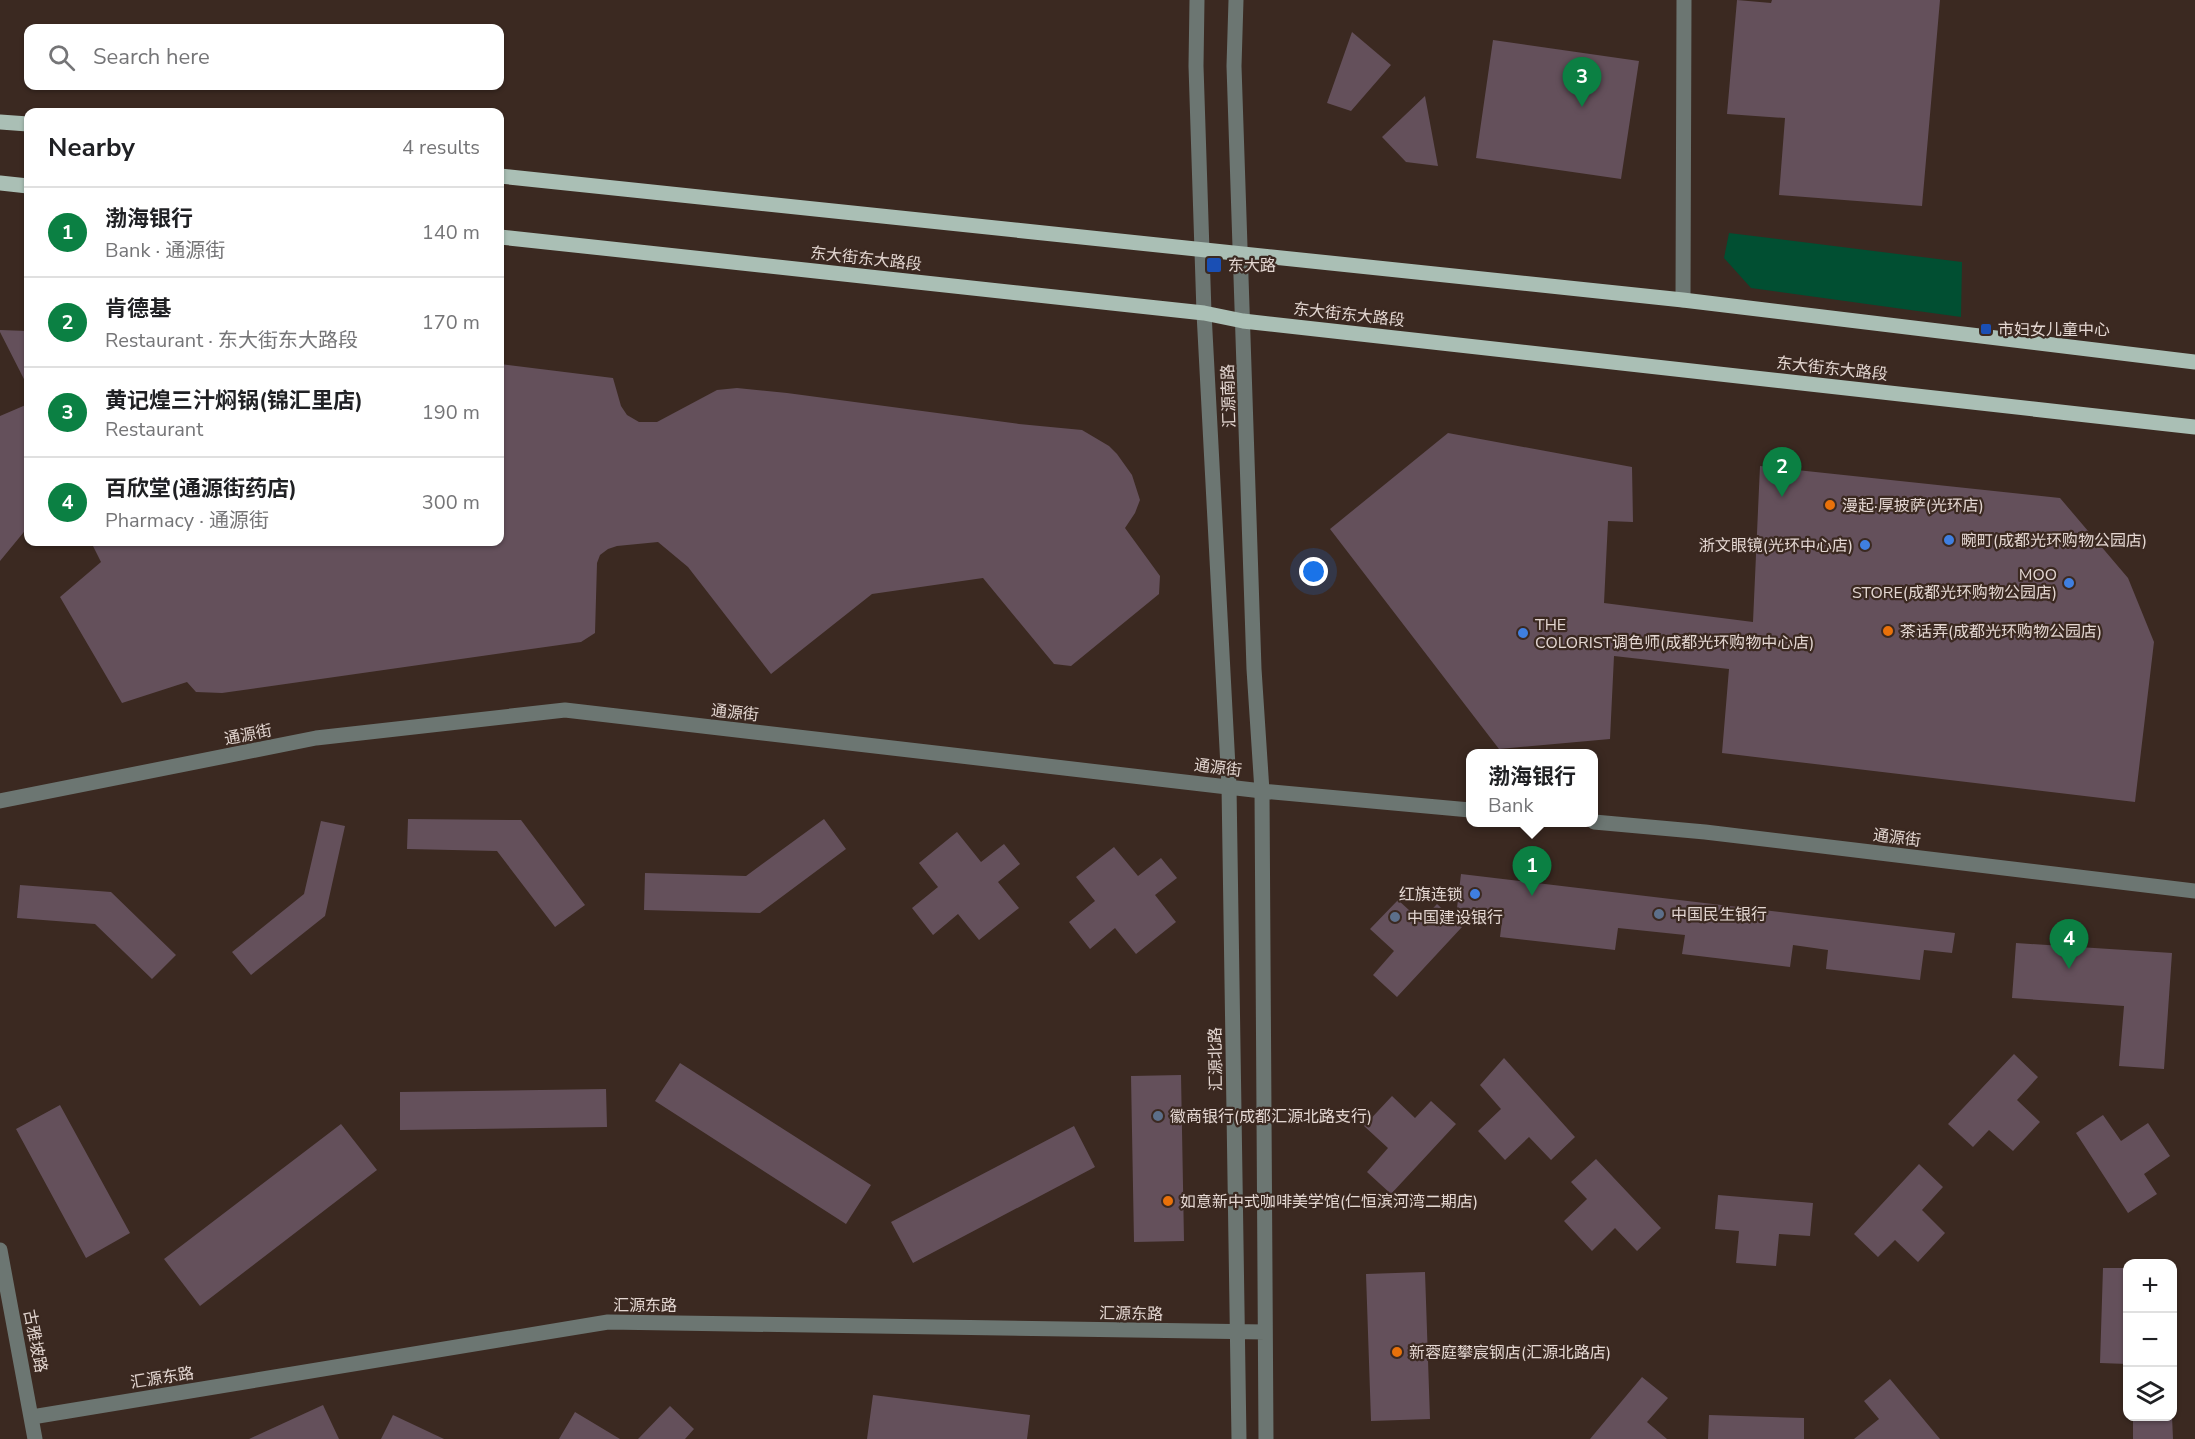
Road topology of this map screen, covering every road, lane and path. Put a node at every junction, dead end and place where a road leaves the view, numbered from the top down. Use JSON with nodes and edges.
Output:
{"nodes":[{"id":1,"x":1197,"y":0,"type":"edge"},
{"id":2,"x":1236,"y":0,"type":"edge"},
{"id":3,"x":1684,"y":0,"type":"edge"},
{"id":4,"x":0,"y":122,"type":"edge"},
{"id":5,"x":24,"y":124,"type":"edge"},
{"id":6,"x":504,"y":176,"type":"edge"},
{"id":7,"x":0,"y":183,"type":"edge"},
{"id":8,"x":24,"y":186,"type":"edge"},
{"id":9,"x":504,"y":237,"type":"edge"},
{"id":10,"x":1202,"y":250,"type":"junction"},
{"id":11,"x":1240,"y":254,"type":"junction"},
{"id":12,"x":1683,"y":300,"type":"junction"},
{"id":13,"x":1204,"y":313,"type":"junction"},
{"id":14,"x":1243,"y":321,"type":"junction"},
{"id":15,"x":2195,"y":362,"type":"edge"},
{"id":16,"x":2195,"y":427,"type":"edge"},
{"id":17,"x":1229,"y":786,"type":"junction"},
{"id":18,"x":1262,"y":791,"type":"junction"},
{"id":19,"x":0,"y":801,"type":"edge"},
{"id":20,"x":1466,"y":810,"type":"edge"},
{"id":21,"x":1598,"y":822,"type":"edge"},
{"id":22,"x":2195,"y":891,"type":"edge"},
{"id":23,"x":0,"y":1250,"type":"edge"},
{"id":24,"x":1237,"y":1332,"type":"junction"},
{"id":25,"x":1265,"y":1332,"type":"junction"},
{"id":26,"x":32,"y":1417,"type":"junction"},
{"id":27,"x":35,"y":1439,"type":"edge"},
{"id":28,"x":1239,"y":1439,"type":"edge"},
{"id":29,"x":1266,"y":1439,"type":"edge"}],
"edges":[{"from":1,"to":10,"type":"street","name":"汇源南路"},
{"from":2,"to":11,"type":"street","name":"汇源南路"},
{"from":3,"to":12,"type":"street"},
{"from":4,"to":5,"type":"main road"},
{"from":6,"to":10,"type":"main road"},
{"from":7,"to":8,"type":"main road"},
{"from":9,"to":13,"type":"main road","name":"东大街东大路段"},
{"from":10,"to":11,"type":"main road"},
{"from":10,"to":13,"type":"street","name":"汇源南路"},
{"from":11,"to":12,"type":"main road"},
{"from":11,"to":14,"type":"street","name":"汇源南路"},
{"from":12,"to":15,"type":"main road"},
{"from":13,"to":14,"type":"main road","name":"东大街东大路段"},
{"from":13,"to":17,"type":"street","name":"汇源南路"},
{"from":14,"to":16,"type":"main road","name":"东大街东大路段"},
{"from":14,"to":18,"type":"street","name":"汇源南路"},
{"from":17,"to":18,"type":"street","name":"通源街"},
{"from":17,"to":19,"type":"street","name":"通源街"},
{"from":17,"to":24,"type":"street","name":"汇源北路"},
{"from":18,"to":20,"type":"street","name":"通源街"},
{"from":18,"to":25,"type":"street"},
{"from":21,"to":22,"type":"street","name":"通源街"},
{"from":23,"to":26,"type":"street","name":"古雅坡路"},
{"from":24,"to":25,"type":"street","name":"汇源东路"},
{"from":24,"to":26,"type":"street","name":"汇源东路"},
{"from":24,"to":28,"type":"street","name":"汇源北路"},
{"from":25,"to":29,"type":"street"},
{"from":26,"to":27,"type":"street","name":"古雅坡路"}]}
